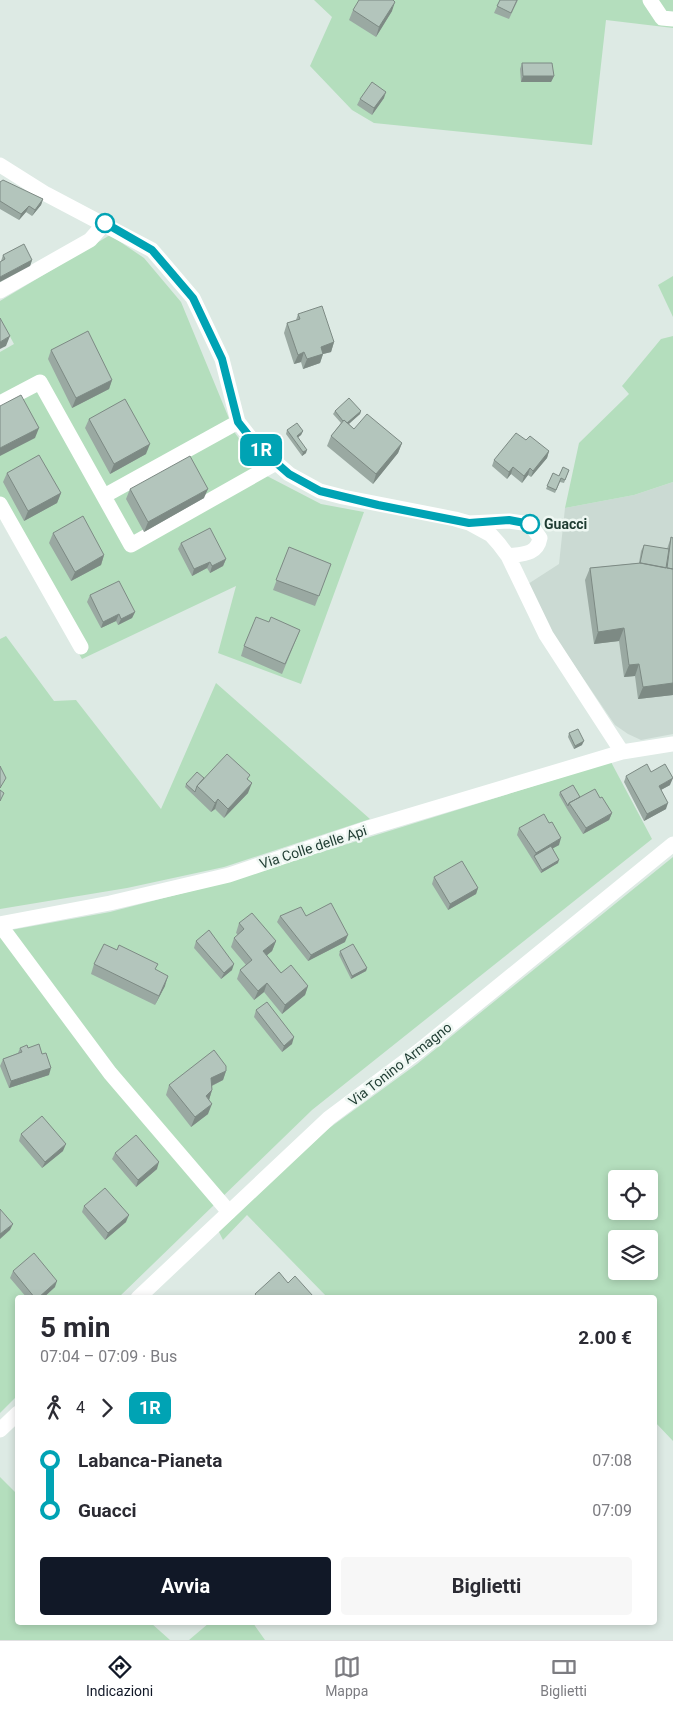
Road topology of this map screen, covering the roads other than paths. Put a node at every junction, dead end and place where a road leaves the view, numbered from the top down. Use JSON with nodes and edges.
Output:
{"nodes":[{"id":1,"x":650,"y":0,"type":"edge"},
{"id":2,"x":673,"y":19,"type":"edge"},
{"id":3,"x":0,"y":165,"type":"edge"},
{"id":4,"x":105,"y":223,"type":"junction"},
{"id":5,"x":0,"y":291,"type":"edge"},
{"id":6,"x":0,"y":403,"type":"edge"},
{"id":7,"x":238,"y":422,"type":"junction"},
{"id":8,"x":276,"y":463,"type":"junction"},
{"id":9,"x":104,"y":496,"type":"junction"},
{"id":10,"x":0,"y":504,"type":"edge"},
{"id":11,"x":469,"y":523,"type":"junction"},
{"id":12,"x":508,"y":556,"type":"junction"},
{"id":13,"x":81,"y":647,"type":"dead end"},
{"id":14,"x":673,"y":744,"type":"edge"},
{"id":15,"x":622,"y":752,"type":"junction"},
{"id":16,"x":673,"y":844,"type":"edge"},
{"id":17,"x":0,"y":924,"type":"edge"},
{"id":18,"x":229,"y":1212,"type":"junction"},
{"id":19,"x":141,"y":1295,"type":"edge"},
{"id":20,"x":15,"y":1416,"type":"edge"},
{"id":21,"x":0,"y":1430,"type":"edge"}],
"edges":[{"from":1,"to":2,"type":"street"},
{"from":3,"to":4,"type":"street"},
{"from":4,"to":5,"type":"street"},
{"from":4,"to":7,"type":"street"},
{"from":6,"to":9,"type":"street"},
{"from":7,"to":8,"type":"street"},
{"from":7,"to":9,"type":"street"},
{"from":8,"to":9,"type":"street"},
{"from":8,"to":11,"type":"street"},
{"from":10,"to":13,"type":"street"},
{"from":11,"to":12,"type":"street"},
{"from":11,"to":12,"type":"street"},
{"from":12,"to":15,"type":"street"},
{"from":14,"to":15,"type":"street","name":"Via Colle delle Api"},
{"from":15,"to":17,"type":"street","name":"Via Colle delle Api"},
{"from":16,"to":18,"type":"street","name":"Via Tonino Armagno"},
{"from":17,"to":18,"type":"street"},
{"from":18,"to":19,"type":"street","name":"Via Tonino Armagno"},
{"from":20,"to":21,"type":"street"}]}
